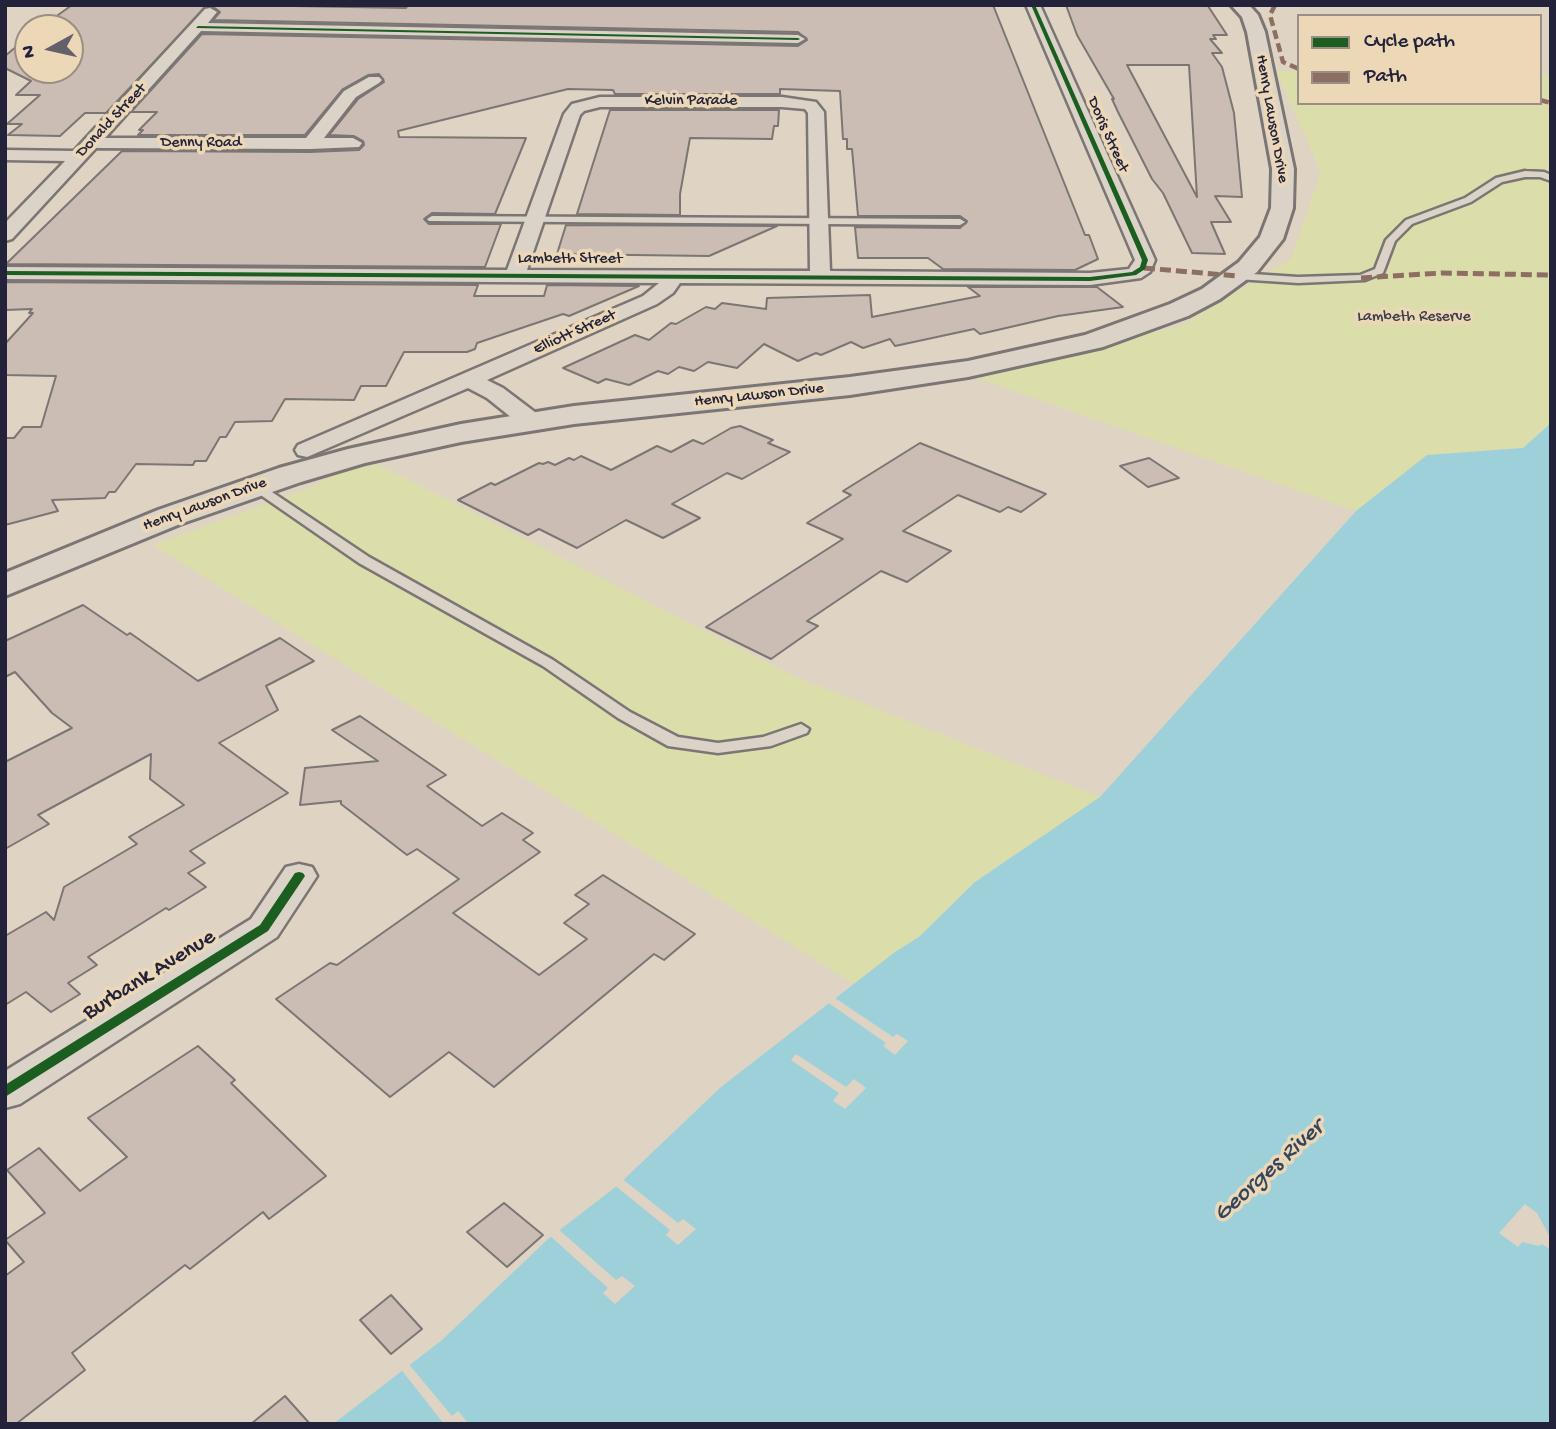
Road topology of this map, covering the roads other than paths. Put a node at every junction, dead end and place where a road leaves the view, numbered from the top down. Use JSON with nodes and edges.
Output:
{"nodes":[{"id":1,"x":215,"y":5,"type":"edge"},
{"id":2,"x":1033,"y":5,"type":"edge"},
{"id":3,"x":1246,"y":7,"type":"edge"},
{"id":4,"x":198,"y":27,"type":"junction"},
{"id":5,"x":798,"y":39,"type":"dead end"},
{"id":6,"x":374,"y":80,"type":"dead end"},
{"id":7,"x":352,"y":143,"type":"dead end"},
{"id":8,"x":310,"y":144,"type":"junction"},
{"id":9,"x":85,"y":150,"type":"junction"},
{"id":10,"x":5,"y":155,"type":"edge"},
{"id":11,"x":1551,"y":178,"type":"edge"},
{"id":12,"x":432,"y":219,"type":"dead end"},
{"id":13,"x":535,"y":220,"type":"junction"},
{"id":14,"x":818,"y":221,"type":"junction"},
{"id":15,"x":960,"y":222,"type":"dead end"},
{"id":16,"x":5,"y":235,"type":"edge"},
{"id":17,"x":5,"y":273,"type":"edge"},
{"id":18,"x":1134,"y":274,"type":"joint"},
{"id":19,"x":515,"y":276,"type":"junction"},
{"id":20,"x":673,"y":276,"type":"junction"},
{"id":21,"x":1237,"y":276,"type":"junction"},
{"id":22,"x":820,"y":278,"type":"junction"},
{"id":23,"x":470,"y":380,"type":"junction"},
{"id":24,"x":531,"y":421,"type":"junction"},
{"id":25,"x":307,"y":450,"type":"dead end"},
{"id":26,"x":257,"y":486,"type":"junction"},
{"id":27,"x":5,"y":586,"type":"edge"},
{"id":28,"x":801,"y":729,"type":"dead end"},
{"id":29,"x":299,"y":877,"type":"dead end"},
{"id":30,"x":5,"y":1092,"type":"edge"}],
"edges":[{"from":1,"to":4,"type":"street","name":"Donald Street"},
{"from":2,"to":18,"type":"street","name":"Doris Street"},
{"from":3,"to":21,"type":"main road","name":"Henry Lawson Drive"},
{"from":4,"to":5,"type":"street"},
{"from":4,"to":9,"type":"street","name":"Donald Street"},
{"from":6,"to":8,"type":"street"},
{"from":7,"to":8,"type":"street","name":"Denny Road"},
{"from":8,"to":9,"type":"street","name":"Denny Road"},
{"from":9,"to":10,"type":"street","name":"Denny Road"},
{"from":9,"to":16,"type":"street","name":"Donald Street"},
{"from":11,"to":21,"type":"lane"},
{"from":12,"to":13,"type":"lane"},
{"from":13,"to":14,"type":"lane"},
{"from":13,"to":14,"type":"street","name":"Kelvin Parade"},
{"from":13,"to":19,"type":"street","name":"Kelvin Parade"},
{"from":14,"to":15,"type":"lane"},
{"from":14,"to":22,"type":"street","name":"Kelvin Parade"},
{"from":17,"to":19,"type":"street","name":"Lambeth Street"},
{"from":18,"to":22,"type":"street","name":"Lambeth Street"},
{"from":19,"to":20,"type":"street","name":"Lambeth Street"},
{"from":20,"to":22,"type":"street","name":"Lambeth Street"},
{"from":20,"to":23,"type":"street","name":"Elliott Street"},
{"from":21,"to":24,"type":"main road","name":"Henry Lawson Drive"},
{"from":23,"to":24,"type":"street"},
{"from":23,"to":25,"type":"street","name":"Elliott Street"},
{"from":24,"to":26,"type":"main road","name":"Henry Lawson Drive"},
{"from":26,"to":27,"type":"main road","name":"Henry Lawson Drive"},
{"from":26,"to":28,"type":"lane"},
{"from":29,"to":30,"type":"street","name":"Burbank Avenue"}]}
